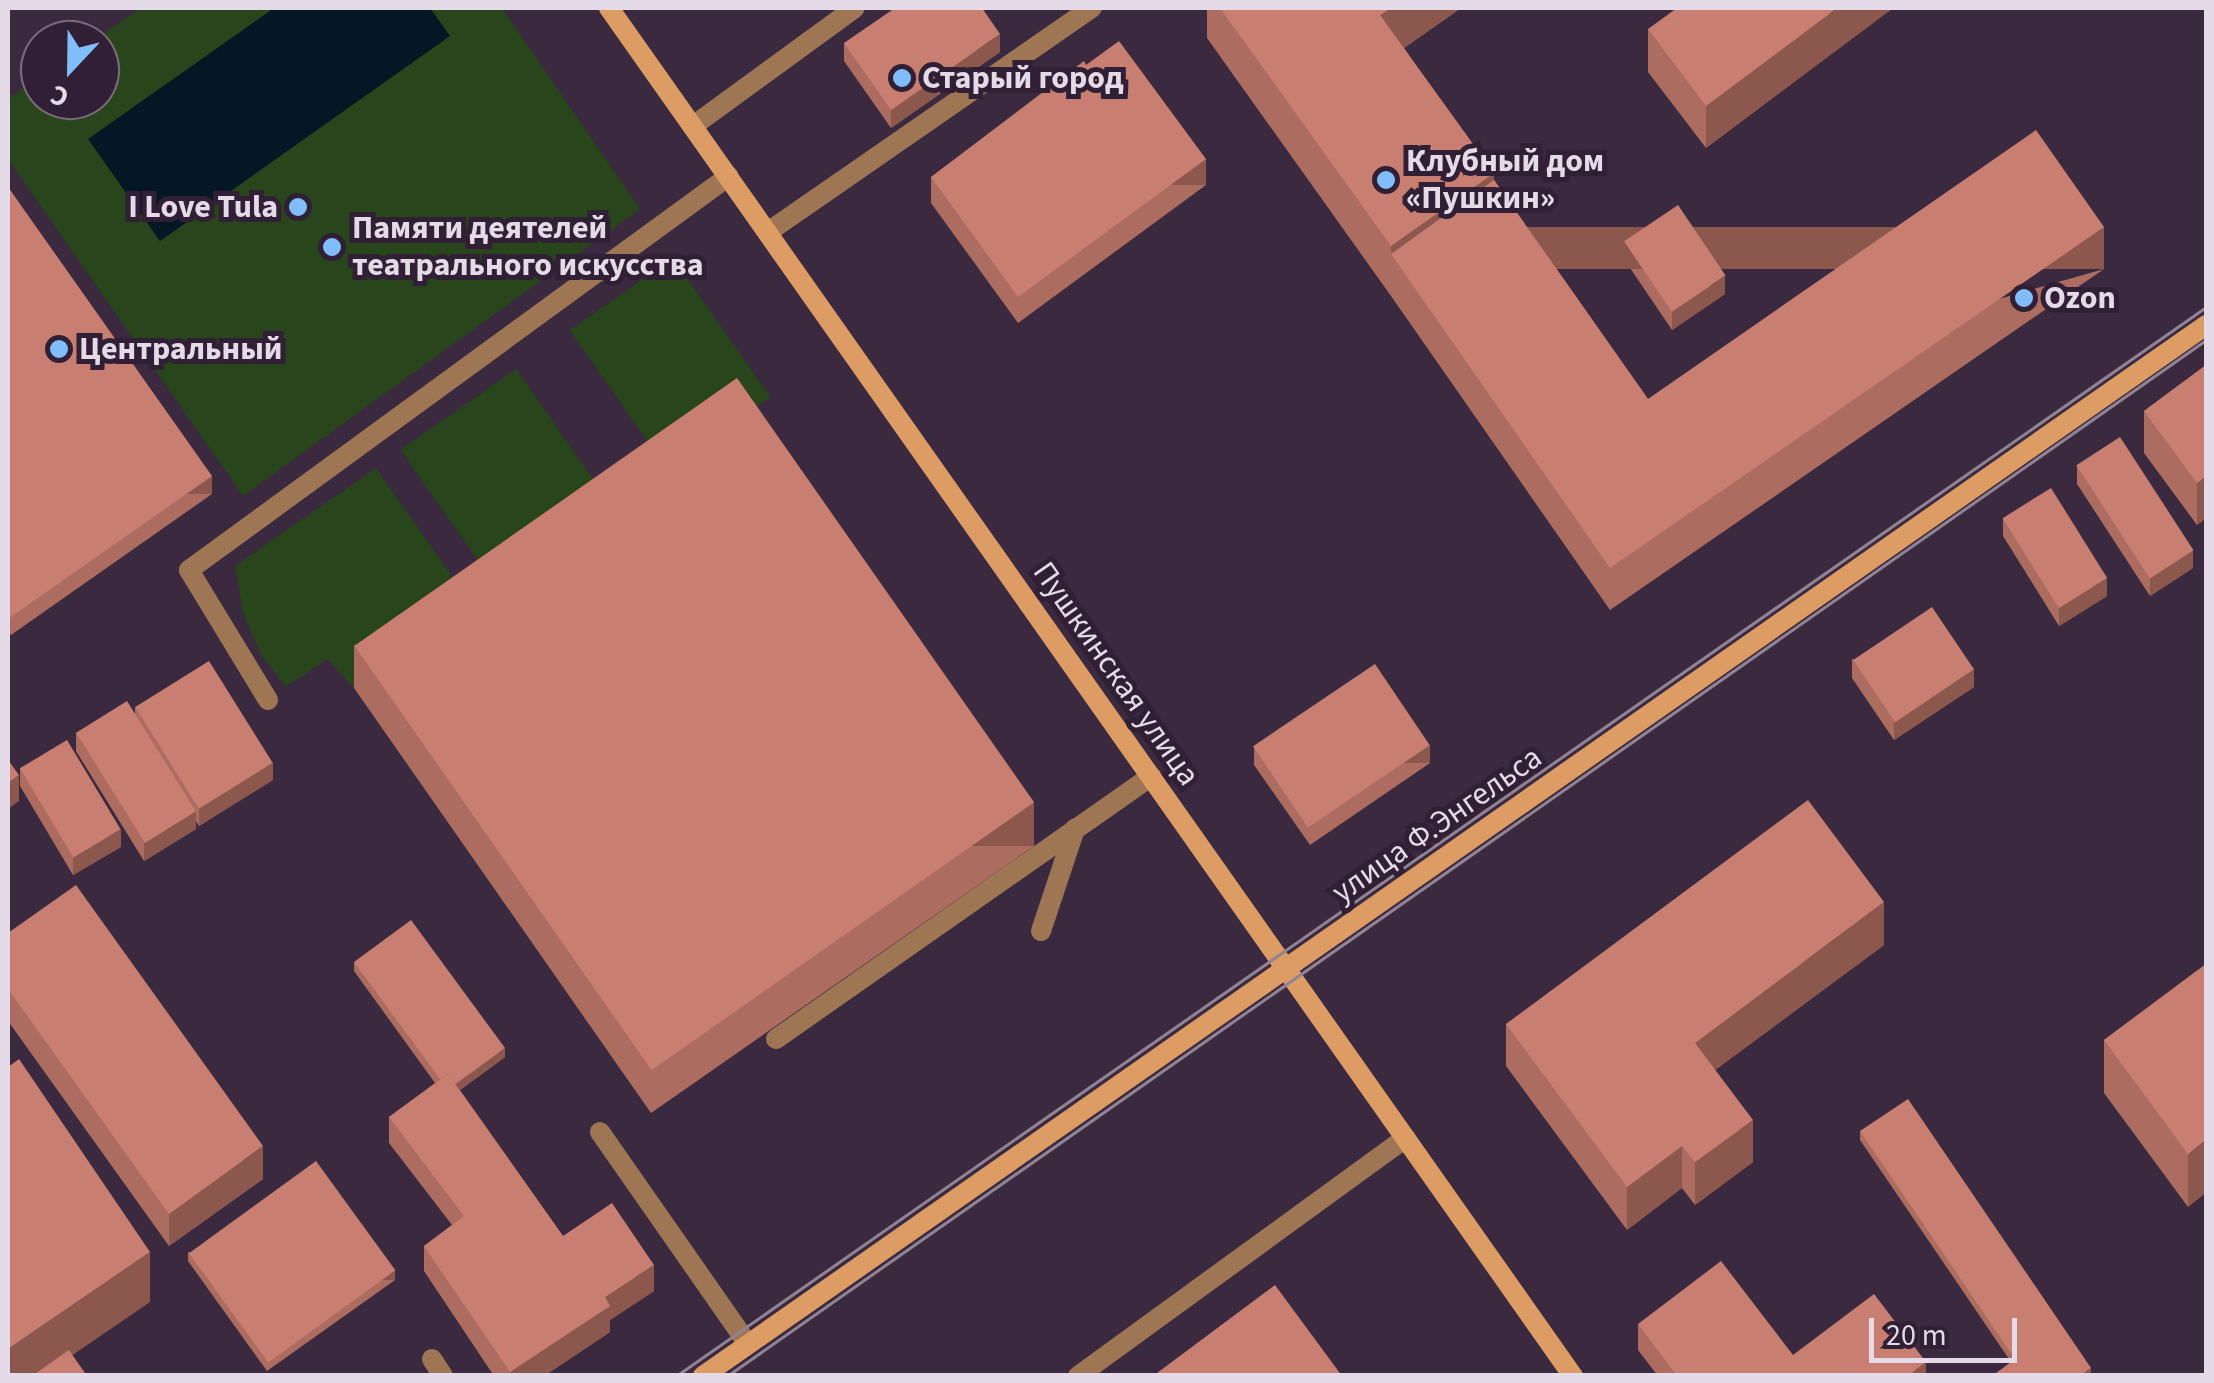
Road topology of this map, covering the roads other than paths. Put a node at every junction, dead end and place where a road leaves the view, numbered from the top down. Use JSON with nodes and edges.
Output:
{"nodes":[{"id":1,"x":609,"y":8,"type":"edge"},
{"id":2,"x":854,"y":8,"type":"edge"},
{"id":3,"x":1092,"y":8,"type":"edge"},
{"id":4,"x":692,"y":126,"type":"junction"},
{"id":5,"x":728,"y":176,"type":"junction"},
{"id":6,"x":768,"y":232,"type":"junction"},
{"id":7,"x":2206,"y":324,"type":"edge"},
{"id":8,"x":268,"y":700,"type":"dead end"},
{"id":9,"x":1151,"y":776,"type":"junction"},
{"id":10,"x":1076,"y":829,"type":"junction"},
{"id":11,"x":1042,"y":931,"type":"dead end"},
{"id":12,"x":1286,"y":968,"type":"junction"},
{"id":13,"x":776,"y":1039,"type":"edge"},
{"id":14,"x":600,"y":1132,"type":"dead end"},
{"id":15,"x":1406,"y":1138,"type":"junction"},
{"id":16,"x":748,"y":1344,"type":"junction"},
{"id":17,"x":703,"y":1376,"type":"edge"},
{"id":18,"x":1078,"y":1376,"type":"edge"},
{"id":19,"x":1573,"y":1376,"type":"edge"}],
"edges":[{"from":1,"to":4,"type":"street","name":"Пушкинская улица"},
{"from":2,"to":4,"type":"lane"},
{"from":3,"to":6,"type":"lane"},
{"from":4,"to":5,"type":"street","name":"Пушкинская улица"},
{"from":5,"to":6,"type":"street","name":"Пушкинская улица"},
{"from":5,"to":8,"type":"lane"},
{"from":6,"to":9,"type":"street","name":"Пушкинская улица"},
{"from":7,"to":12,"type":"street","name":"улица Ф.Энгельса"},
{"from":9,"to":10,"type":"lane"},
{"from":9,"to":12,"type":"street","name":"Пушкинская улица"},
{"from":10,"to":11,"type":"lane"},
{"from":10,"to":13,"type":"lane"},
{"from":12,"to":15,"type":"street","name":"Пушкинская улица"},
{"from":12,"to":16,"type":"street","name":"улица Ф.Энгельса"},
{"from":14,"to":16,"type":"lane"},
{"from":15,"to":18,"type":"lane"},
{"from":15,"to":19,"type":"street","name":"Пушкинская улица"},
{"from":16,"to":17,"type":"street","name":"улица Ф.Энгельса"}]}
